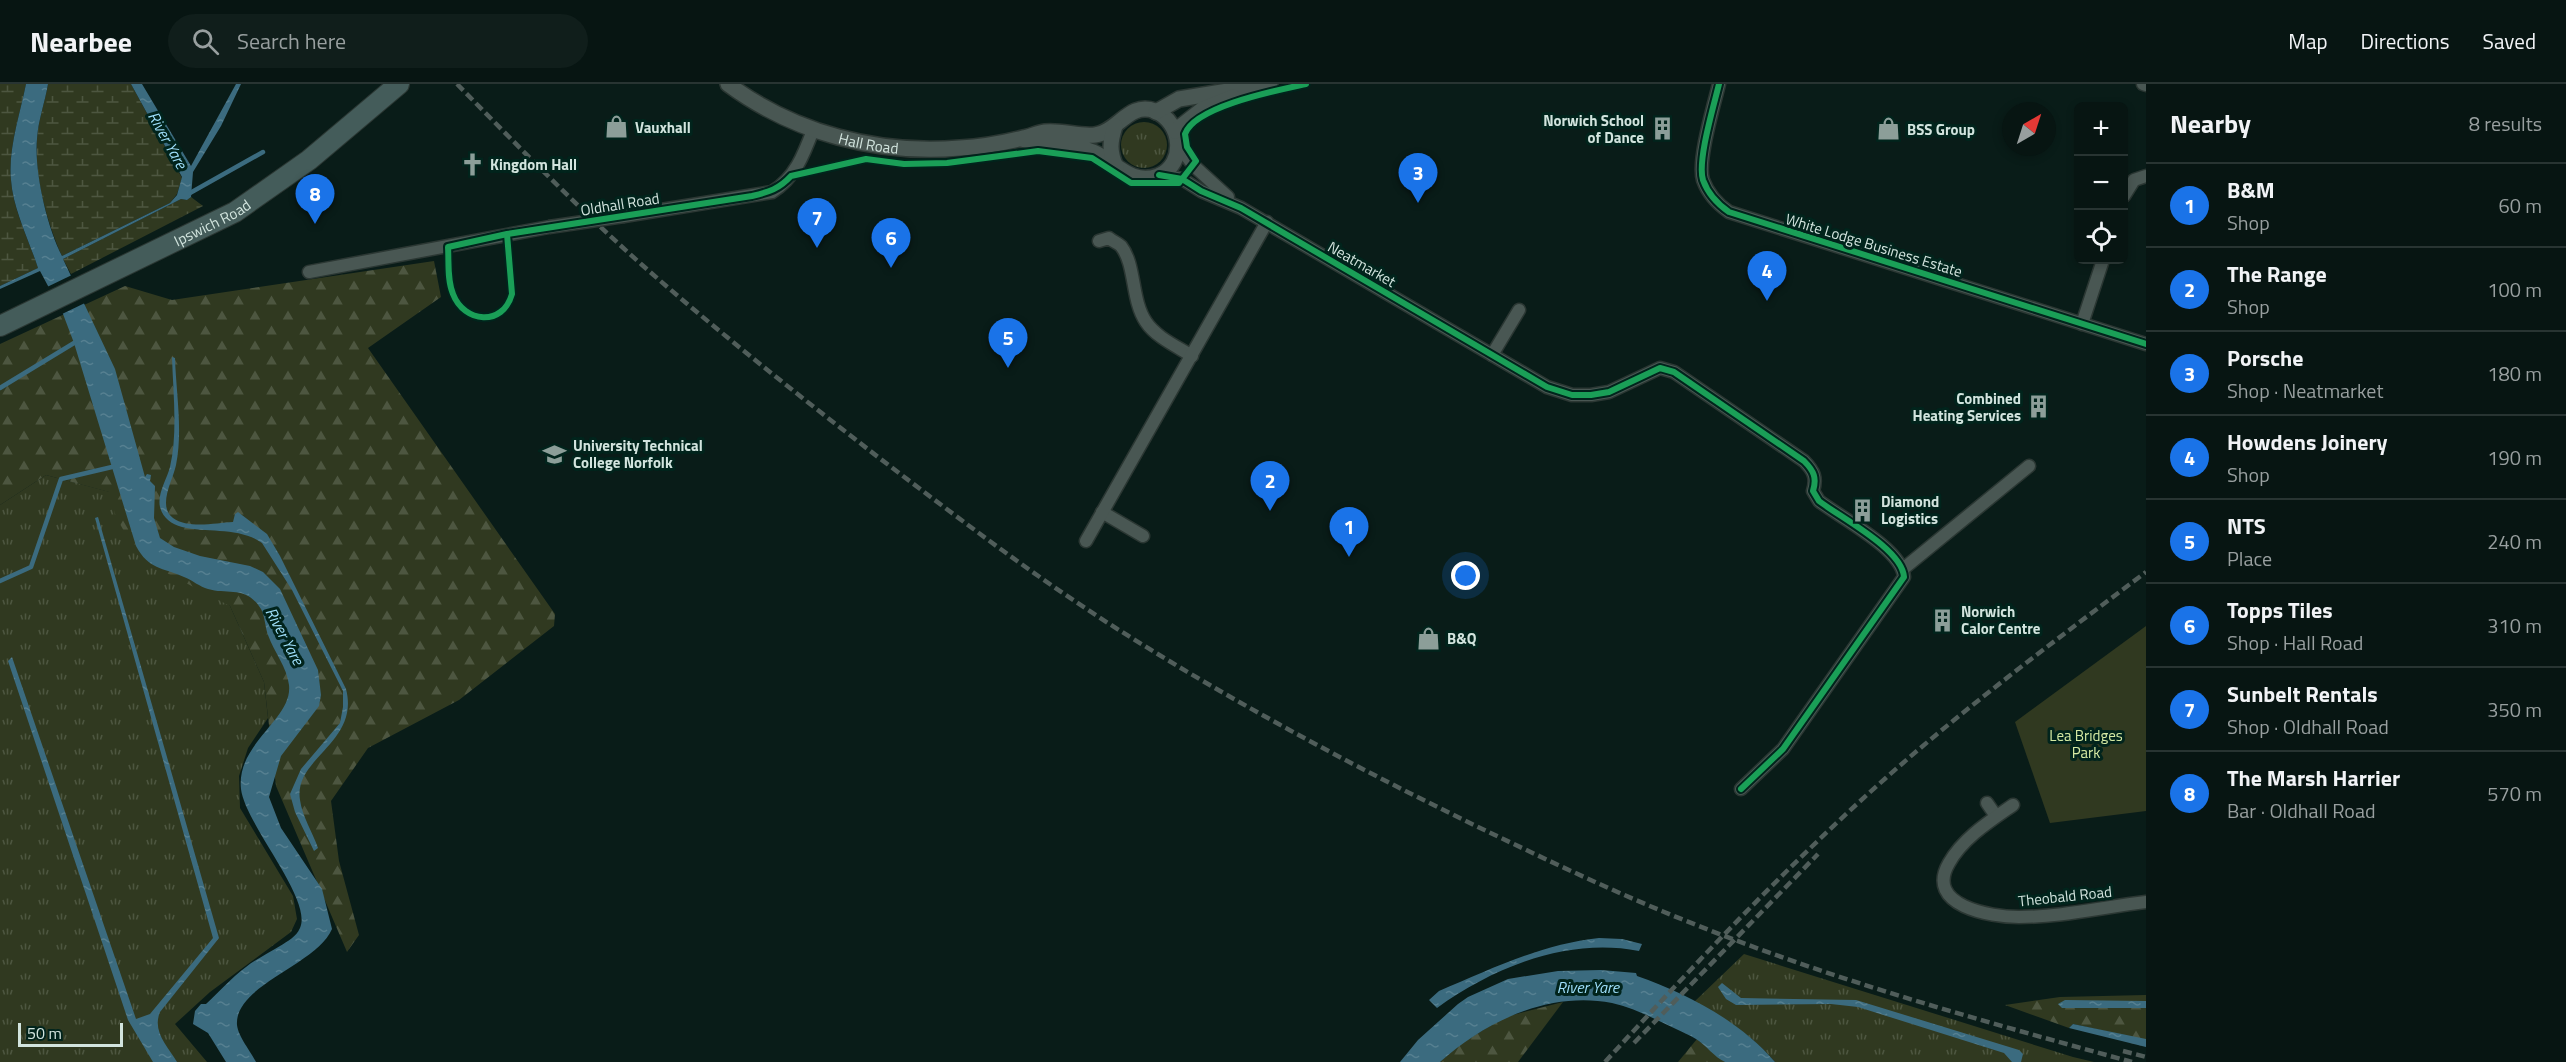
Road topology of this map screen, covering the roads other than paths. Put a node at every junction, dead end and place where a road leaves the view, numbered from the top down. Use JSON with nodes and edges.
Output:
{"nodes":[{"id":1,"x":399,"y":84,"type":"edge"},
{"id":2,"x":728,"y":84,"type":"edge"},
{"id":3,"x":1719,"y":84,"type":"edge"},
{"id":4,"x":1267,"y":85,"type":"edge"},
{"id":5,"x":1156,"y":112,"type":"junction"},
{"id":6,"x":1114,"y":126,"type":"junction"},
{"id":7,"x":813,"y":130,"type":"junction"},
{"id":8,"x":1175,"y":130,"type":"junction"},
{"id":9,"x":1021,"y":139,"type":"junction"},
{"id":10,"x":1179,"y":146,"type":"junction"},
{"id":11,"x":1116,"y":167,"type":"junction"},
{"id":12,"x":1159,"y":175,"type":"junction"},
{"id":13,"x":2146,"y":176,"type":"edge"},
{"id":14,"x":2128,"y":190,"type":"edge"},
{"id":15,"x":1242,"y":208,"type":"junction"},
{"id":16,"x":1267,"y":222,"type":"junction"},
{"id":17,"x":1099,"y":241,"type":"dead end"},
{"id":18,"x":2102,"y":264,"type":"edge"},
{"id":19,"x":309,"y":272,"type":"dead end"},
{"id":20,"x":1519,"y":310,"type":"dead end"},
{"id":21,"x":2082,"y":324,"type":"junction"},
{"id":22,"x":0,"y":326,"type":"edge"},
{"id":23,"x":2146,"y":344,"type":"edge"},
{"id":24,"x":1492,"y":355,"type":"junction"},
{"id":25,"x":1192,"y":356,"type":"junction"},
{"id":26,"x":2029,"y":466,"type":"dead end"},
{"id":27,"x":1102,"y":512,"type":"junction"},
{"id":28,"x":1143,"y":536,"type":"dead end"},
{"id":29,"x":1086,"y":541,"type":"dead end"},
{"id":30,"x":1903,"y":569,"type":"junction"},
{"id":31,"x":1741,"y":789,"type":"dead end"},
{"id":32,"x":1987,"y":803,"type":"dead end"},
{"id":33,"x":2013,"y":805,"type":"dead end"},
{"id":34,"x":1996,"y":816,"type":"junction"},
{"id":35,"x":2146,"y":902,"type":"edge"}],
"edges":[{"from":1,"to":22,"type":"highway","name":"Ipswich Road"},
{"from":2,"to":7,"type":"street","name":"Hall Road"},
{"from":3,"to":21,"type":"street","name":"White Lodge Business Estate"},
{"from":4,"to":5,"type":"street","name":"Hall Road"},
{"from":4,"to":8,"type":"street","name":"Hall Road"},
{"from":5,"to":6,"type":"street","name":"Hall Road"},
{"from":5,"to":8,"type":"street"},
{"from":6,"to":9,"type":"street","name":"Hall Road"},
{"from":6,"to":11,"type":"street"},
{"from":7,"to":9,"type":"street","name":"Hall Road"},
{"from":7,"to":19,"type":"street","name":"Oldhall Road","bridge":true},
{"from":8,"to":10,"type":"street"},
{"from":9,"to":11,"type":"street","name":"Hall Road"},
{"from":10,"to":12,"type":"street"},
{"from":10,"to":15,"type":"street","name":"Neatmarket"},
{"from":11,"to":12,"type":"street","name":"Hall Road"},
{"from":12,"to":15,"type":"street","name":"Neatmarket"},
{"from":13,"to":14,"type":"street"},
{"from":15,"to":16,"type":"street","name":"Neatmarket"},
{"from":16,"to":24,"type":"street","name":"Neatmarket"},
{"from":16,"to":25,"type":"street"},
{"from":17,"to":25,"type":"street"},
{"from":18,"to":21,"type":"street"},
{"from":20,"to":24,"type":"street"},
{"from":21,"to":23,"type":"street","name":"White Lodge Business Estate"},
{"from":24,"to":30,"type":"street","name":"Neatmarket"},
{"from":25,"to":27,"type":"street"},
{"from":26,"to":30,"type":"street"},
{"from":27,"to":28,"type":"street"},
{"from":27,"to":29,"type":"street"},
{"from":30,"to":31,"type":"street"},
{"from":32,"to":34,"type":"street"},
{"from":33,"to":34,"type":"street","name":"Theobald Road"},
{"from":34,"to":35,"type":"street","name":"Theobald Road"}]}
